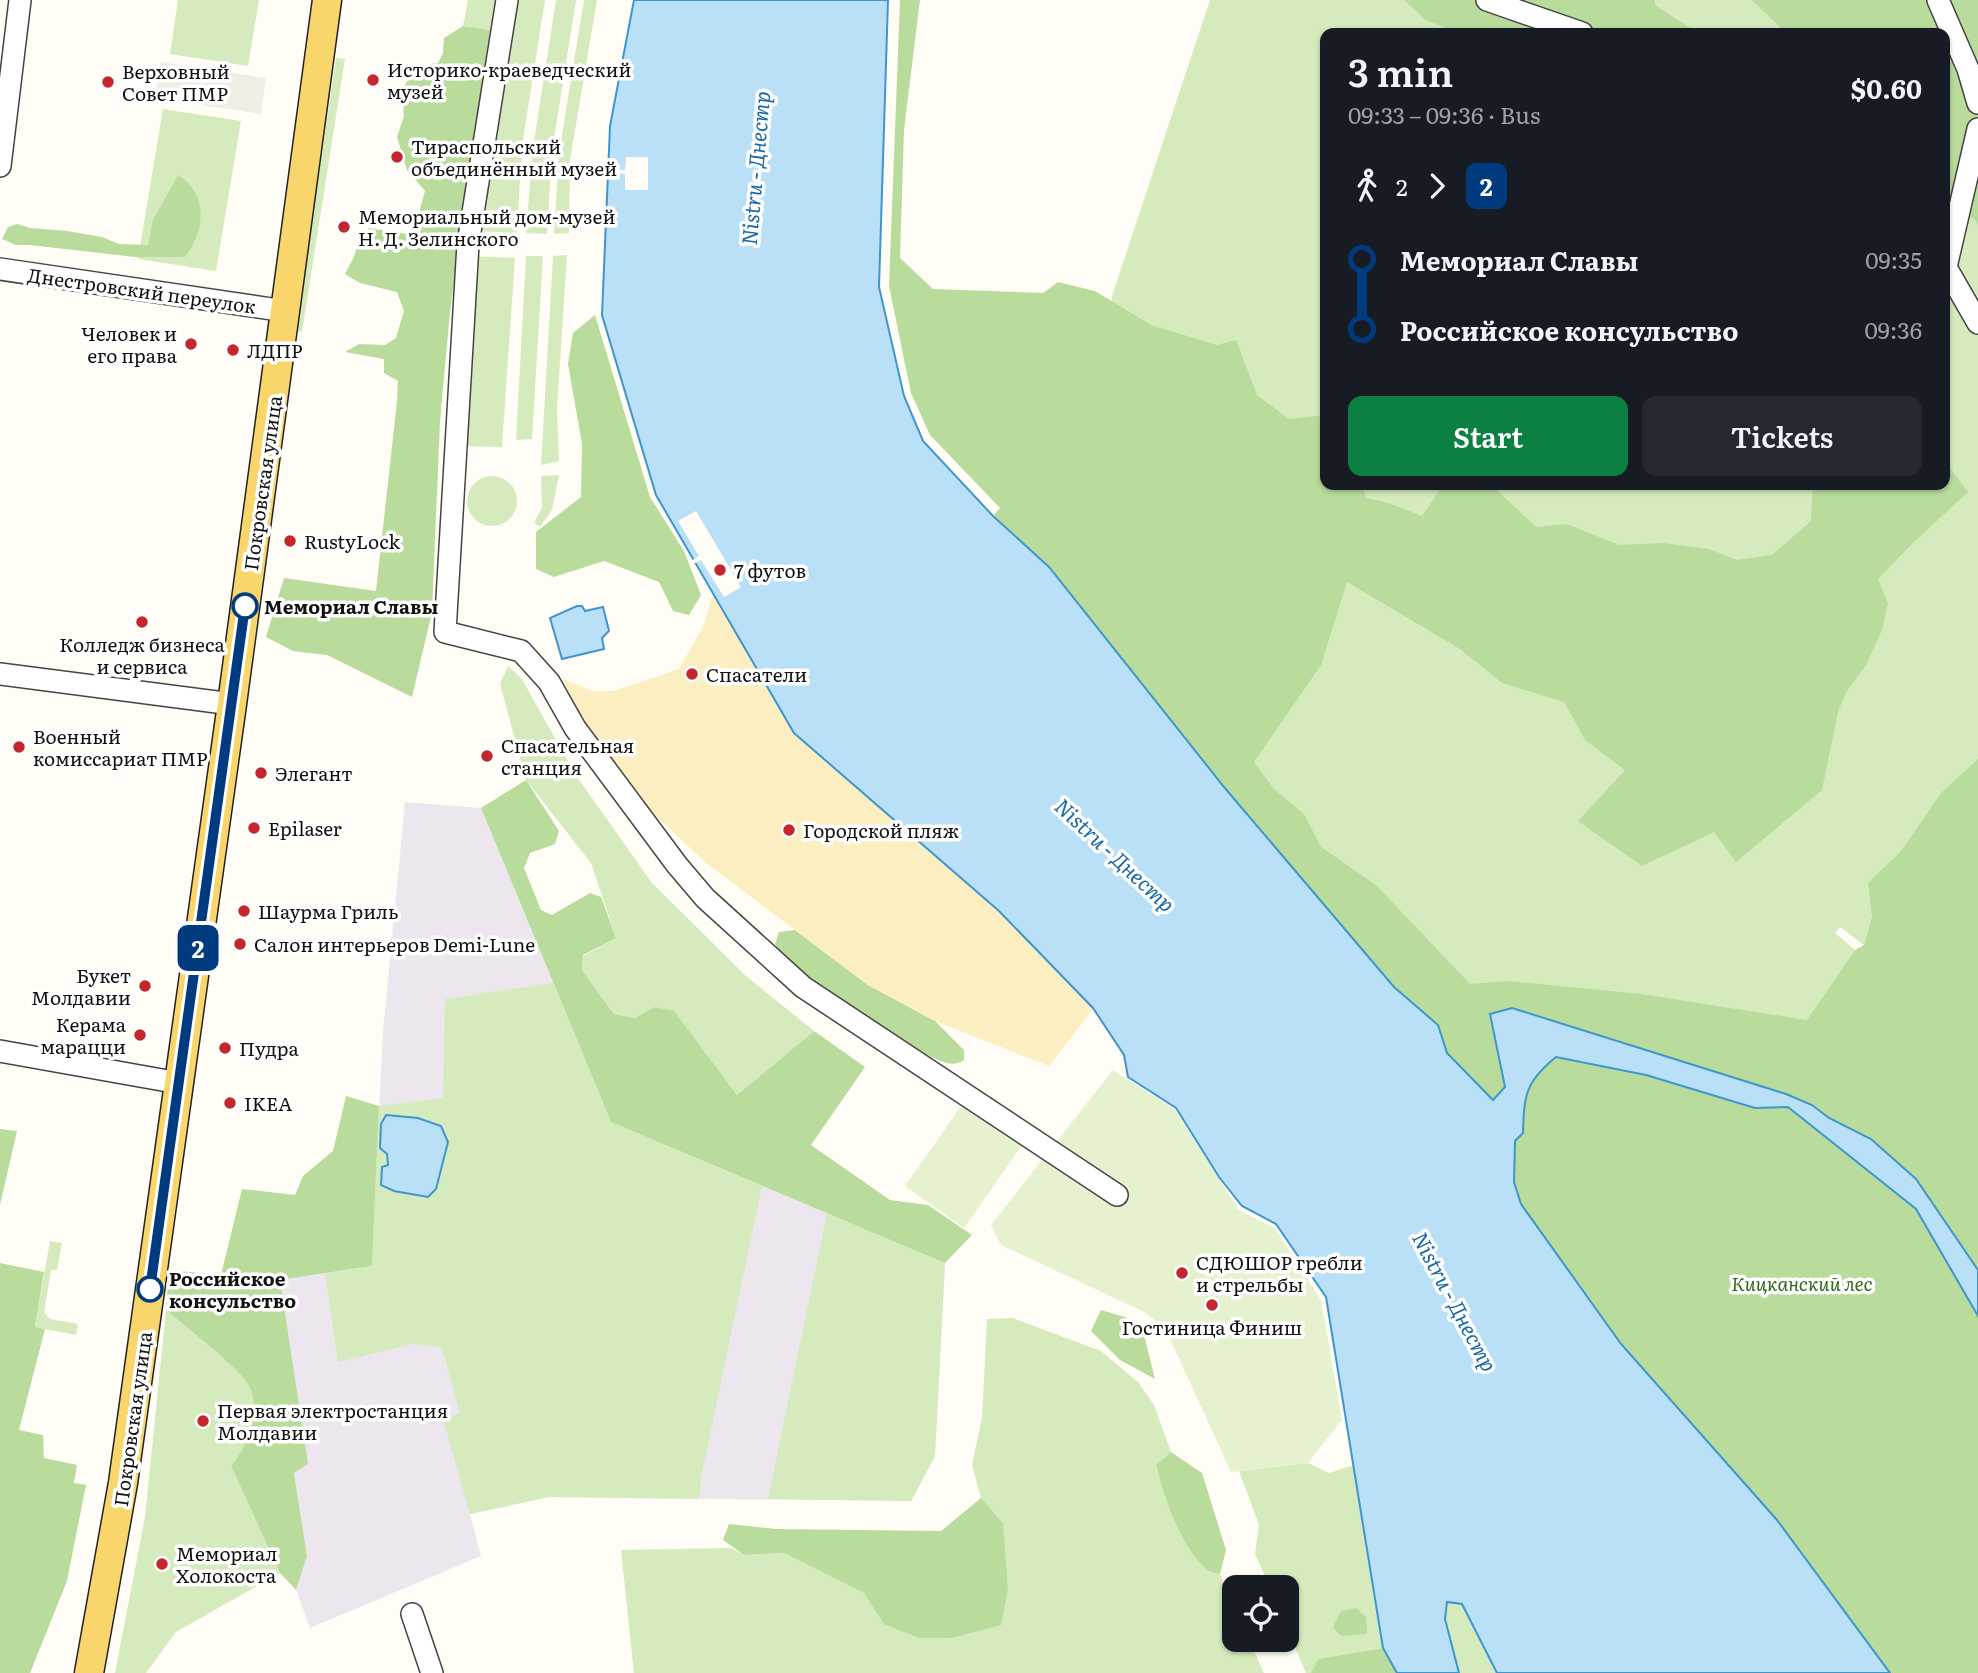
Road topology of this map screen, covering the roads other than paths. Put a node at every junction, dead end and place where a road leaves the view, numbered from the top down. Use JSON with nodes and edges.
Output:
{"nodes":[{"id":1,"x":20,"y":0,"type":"edge"},
{"id":2,"x":327,"y":0,"type":"edge"},
{"id":3,"x":507,"y":0,"type":"edge"},
{"id":4,"x":1487,"y":0,"type":"edge"},
{"id":5,"x":1938,"y":0,"type":"edge"},
{"id":6,"x":1568,"y":28,"type":"edge"},
{"id":7,"x":1978,"y":103,"type":"edge"},
{"id":8,"x":1978,"y":129,"type":"edge"},
{"id":9,"x":0,"y":166,"type":"edge"},
{"id":10,"x":1950,"y":245,"type":"edge"},
{"id":11,"x":0,"y":270,"type":"edge"},
{"id":12,"x":1950,"y":275,"type":"edge"},
{"id":13,"x":285,"y":311,"type":"junction"},
{"id":14,"x":1978,"y":323,"type":"edge"},
{"id":15,"x":0,"y":674,"type":"edge"},
{"id":16,"x":232,"y":704,"type":"junction"},
{"id":17,"x":0,"y":1051,"type":"edge"},
{"id":18,"x":179,"y":1083,"type":"junction"},
{"id":19,"x":1117,"y":1195,"type":"dead end"},
{"id":20,"x":104,"y":1589,"type":"junction"},
{"id":21,"x":412,"y":1614,"type":"dead end"},
{"id":22,"x":69,"y":1673,"type":"edge"},
{"id":23,"x":89,"y":1673,"type":"edge"},
{"id":24,"x":432,"y":1673,"type":"edge"}],
"edges":[{"from":1,"to":9,"type":"street"},
{"from":2,"to":13,"type":"main road","name":"Покровская улица"},
{"from":3,"to":19,"type":"street"},
{"from":4,"to":6,"type":"street"},
{"from":5,"to":7,"type":"street"},
{"from":8,"to":10,"type":"street"},
{"from":11,"to":13,"type":"street","name":"Днестровский переулок"},
{"from":12,"to":14,"type":"street"},
{"from":13,"to":16,"type":"main road","name":"Покровская улица"},
{"from":15,"to":16,"type":"street"},
{"from":16,"to":18,"type":"main road","name":"Покровская улица"},
{"from":17,"to":18,"type":"street"},
{"from":18,"to":20,"type":"main road","name":"Покровская улица"},
{"from":20,"to":22,"type":"main road","name":"Покровская улица"},
{"from":20,"to":23,"type":"main road","name":"Покровская улица"},
{"from":21,"to":24,"type":"street"}]}
